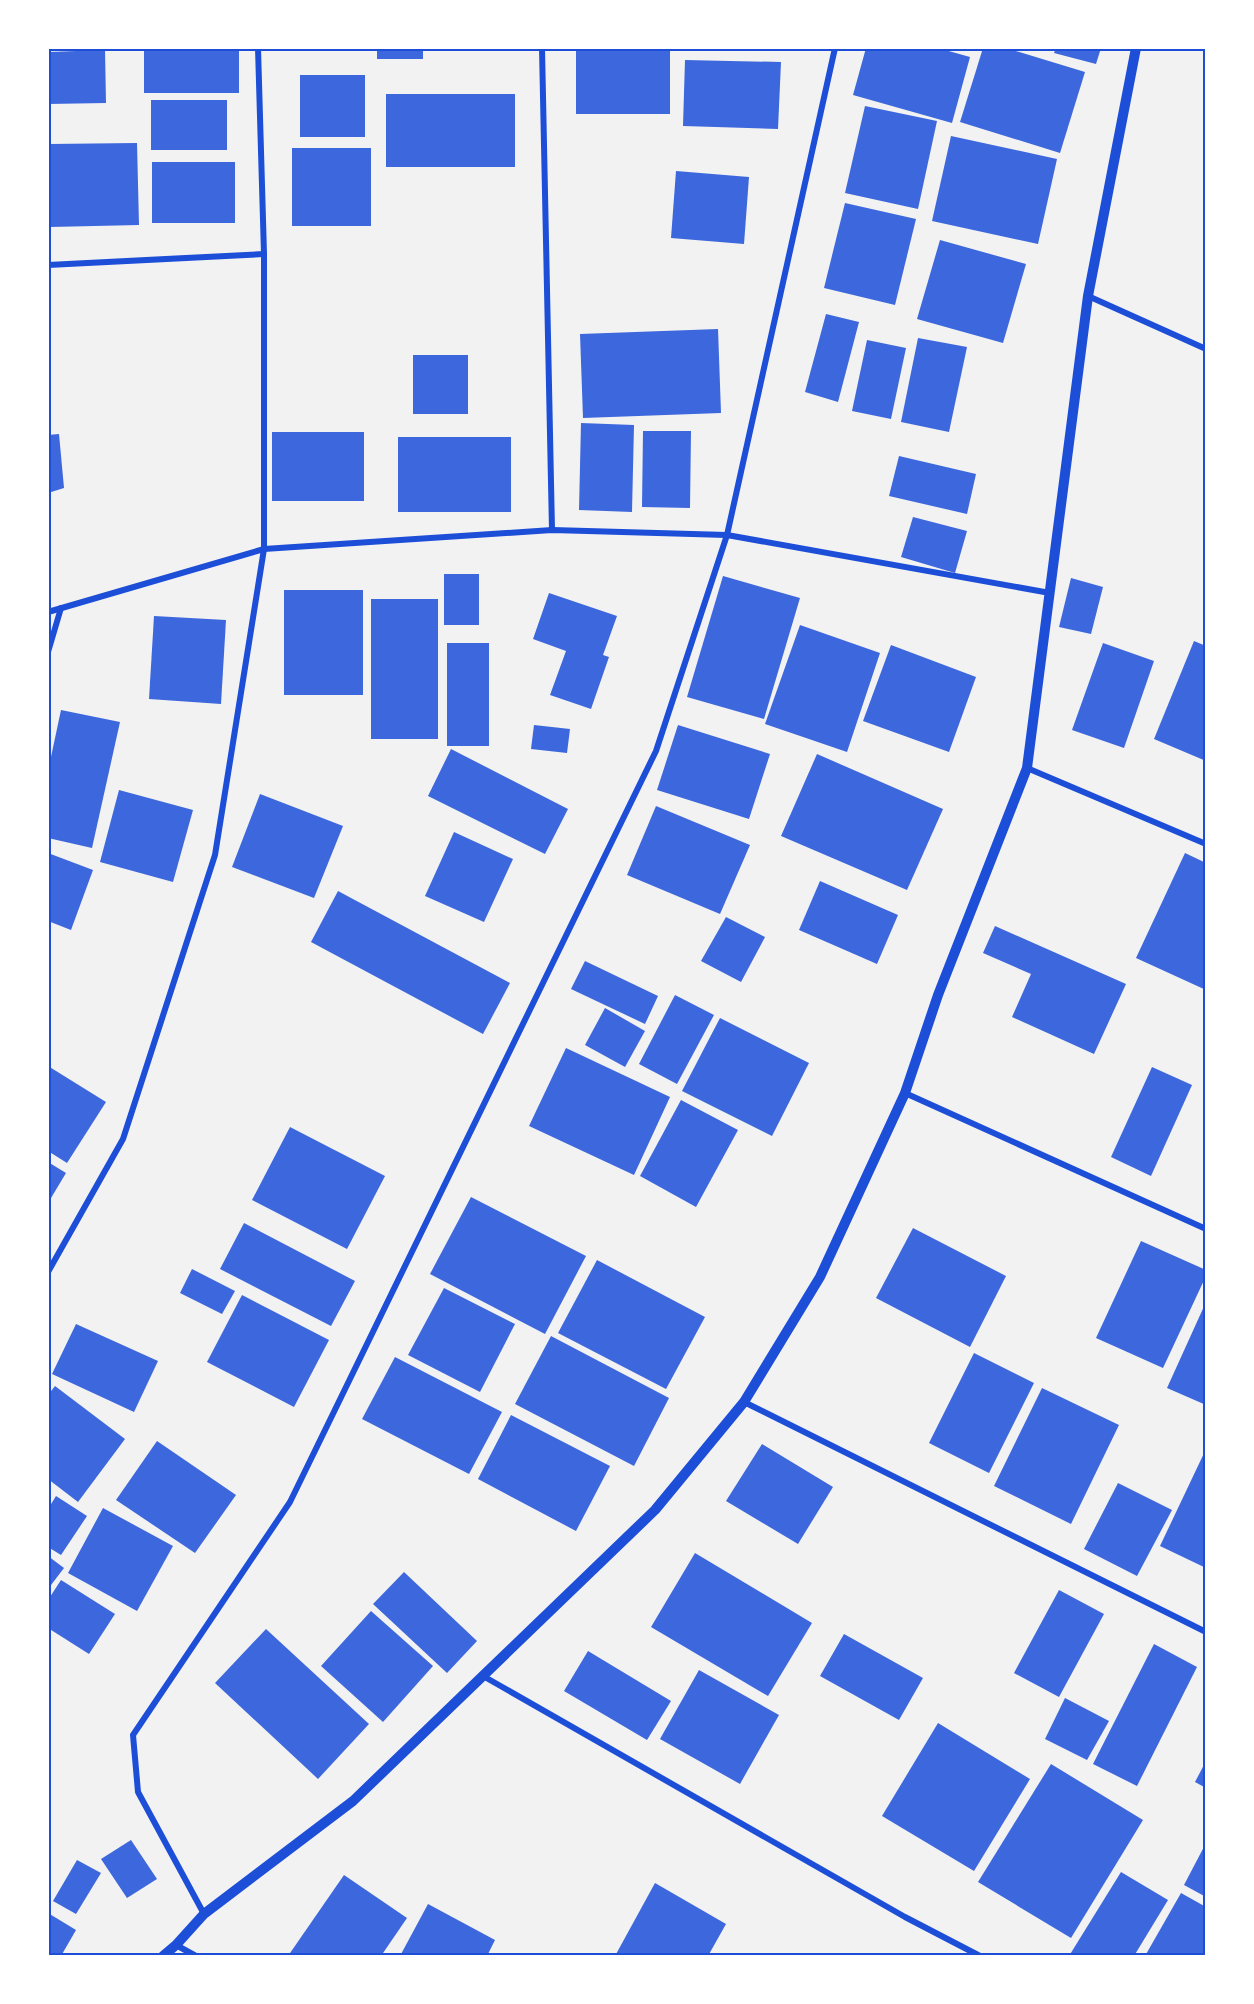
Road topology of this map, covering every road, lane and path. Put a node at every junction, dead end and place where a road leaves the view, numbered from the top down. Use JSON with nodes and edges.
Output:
{"nodes":[{"id":1,"x":258,"y":48,"type":"edge"},
{"id":2,"x":542,"y":48,"type":"edge"},
{"id":3,"x":834,"y":48,"type":"edge"},
{"id":4,"x":1136,"y":48,"type":"edge"},
{"id":5,"x":264,"y":254,"type":"junction"},
{"id":6,"x":48,"y":265,"type":"edge"},
{"id":7,"x":1088,"y":296,"type":"junction"},
{"id":8,"x":1206,"y":349,"type":"edge"},
{"id":9,"x":552,"y":530,"type":"junction"},
{"id":10,"x":727,"y":535,"type":"junction"},
{"id":11,"x":264,"y":549,"type":"junction"},
{"id":12,"x":1050,"y":593,"type":"junction"},
{"id":13,"x":61,"y":608,"type":"junction"},
{"id":14,"x":48,"y":612,"type":"edge"},
{"id":15,"x":48,"y":652,"type":"edge"},
{"id":16,"x":1027,"y":768,"type":"junction"},
{"id":17,"x":1206,"y":844,"type":"edge"},
{"id":18,"x":905,"y":1093,"type":"junction"},
{"id":19,"x":1206,"y":1229,"type":"edge"},
{"id":20,"x":48,"y":1272,"type":"edge"},
{"id":21,"x":744,"y":1402,"type":"junction"},
{"id":22,"x":1206,"y":1632,"type":"edge"},
{"id":23,"x":483,"y":1676,"type":"junction"},
{"id":24,"x":204,"y":1914,"type":"junction"},
{"id":25,"x":176,"y":1945,"type":"junction"},
{"id":26,"x":163,"y":1956,"type":"edge"},
{"id":27,"x":196,"y":1956,"type":"edge"},
{"id":28,"x":980,"y":1956,"type":"edge"}],
"edges":[{"from":1,"to":5,"type":"street"},
{"from":2,"to":9,"type":"street"},
{"from":3,"to":10,"type":"street"},
{"from":4,"to":7,"type":"street"},
{"from":5,"to":6,"type":"street"},
{"from":5,"to":11,"type":"street"},
{"from":7,"to":8,"type":"street"},
{"from":7,"to":12,"type":"street"},
{"from":9,"to":10,"type":"street"},
{"from":9,"to":11,"type":"street"},
{"from":10,"to":12,"type":"street"},
{"from":10,"to":24,"type":"street"},
{"from":11,"to":13,"type":"street"},
{"from":11,"to":20,"type":"street"},
{"from":12,"to":16,"type":"street"},
{"from":13,"to":14,"type":"street"},
{"from":13,"to":15,"type":"street"},
{"from":16,"to":17,"type":"street"},
{"from":16,"to":18,"type":"street"},
{"from":18,"to":19,"type":"street"},
{"from":18,"to":21,"type":"street"},
{"from":21,"to":22,"type":"street"},
{"from":21,"to":23,"type":"street"},
{"from":23,"to":24,"type":"street"},
{"from":23,"to":28,"type":"street"},
{"from":24,"to":25,"type":"street"},
{"from":25,"to":26,"type":"street"},
{"from":25,"to":27,"type":"street"}]}
